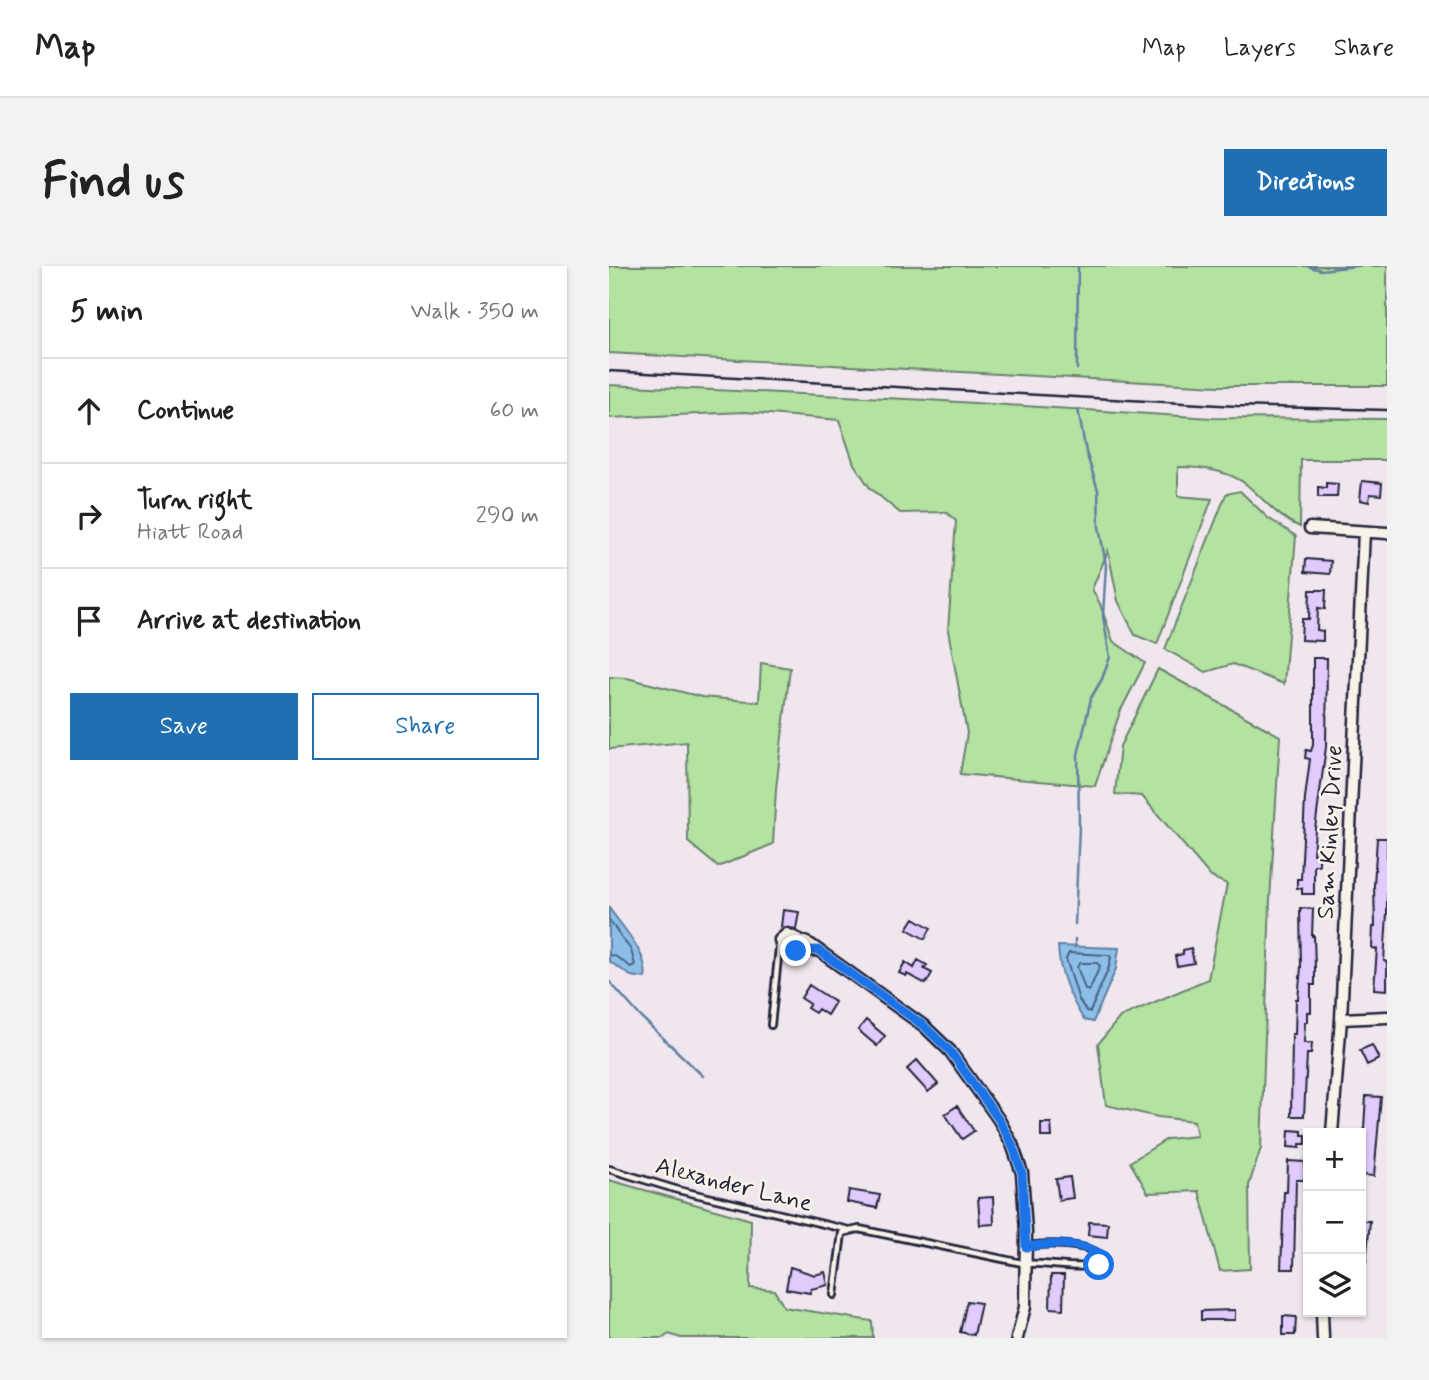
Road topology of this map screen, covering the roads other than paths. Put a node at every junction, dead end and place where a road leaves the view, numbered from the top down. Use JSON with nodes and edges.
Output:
{"nodes":[{"id":1,"x":1310,"y":528,"type":"dead end"},
{"id":2,"x":1364,"y":532,"type":"junction"},
{"id":3,"x":1387,"y":533,"type":"edge"},
{"id":4,"x":780,"y":944,"type":"junction"},
{"id":5,"x":818,"y":950,"type":"junction"},
{"id":6,"x":1387,"y":1017,"type":"edge"},
{"id":7,"x":1341,"y":1018,"type":"junction"},
{"id":8,"x":771,"y":1025,"type":"dead end"},
{"id":9,"x":1332,"y":1128,"type":"edge"},
{"id":10,"x":609,"y":1169,"type":"edge"},
{"id":11,"x":851,"y":1231,"type":"junction"},
{"id":12,"x":1026,"y":1247,"type":"junction"},
{"id":13,"x":1027,"y":1264,"type":"junction"},
{"id":14,"x":834,"y":1296,"type":"dead end"},
{"id":15,"x":1322,"y":1317,"type":"edge"},
{"id":16,"x":1017,"y":1338,"type":"edge"},
{"id":17,"x":1323,"y":1338,"type":"edge"}],
"edges":[{"from":1,"to":2,"type":"street"},
{"from":2,"to":3,"type":"street"},
{"from":2,"to":7,"type":"street","name":"Sam Kinley Drive"},
{"from":4,"to":5,"type":"street"},
{"from":4,"to":5,"type":"street"},
{"from":4,"to":8,"type":"lane"},
{"from":5,"to":12,"type":"street"},
{"from":6,"to":7,"type":"street"},
{"from":7,"to":9,"type":"street","name":"Sam Kinley Drive"},
{"from":10,"to":11,"type":"lane","name":"Alexander Lane"},
{"from":11,"to":13,"type":"lane","name":"Alexander Lane"},
{"from":11,"to":14,"type":"lane"},
{"from":12,"to":13,"type":"street"},
{"from":12,"to":13,"type":"lane","name":"Alexander Lane"},
{"from":13,"to":16,"type":"street"},
{"from":15,"to":17,"type":"street"}]}
